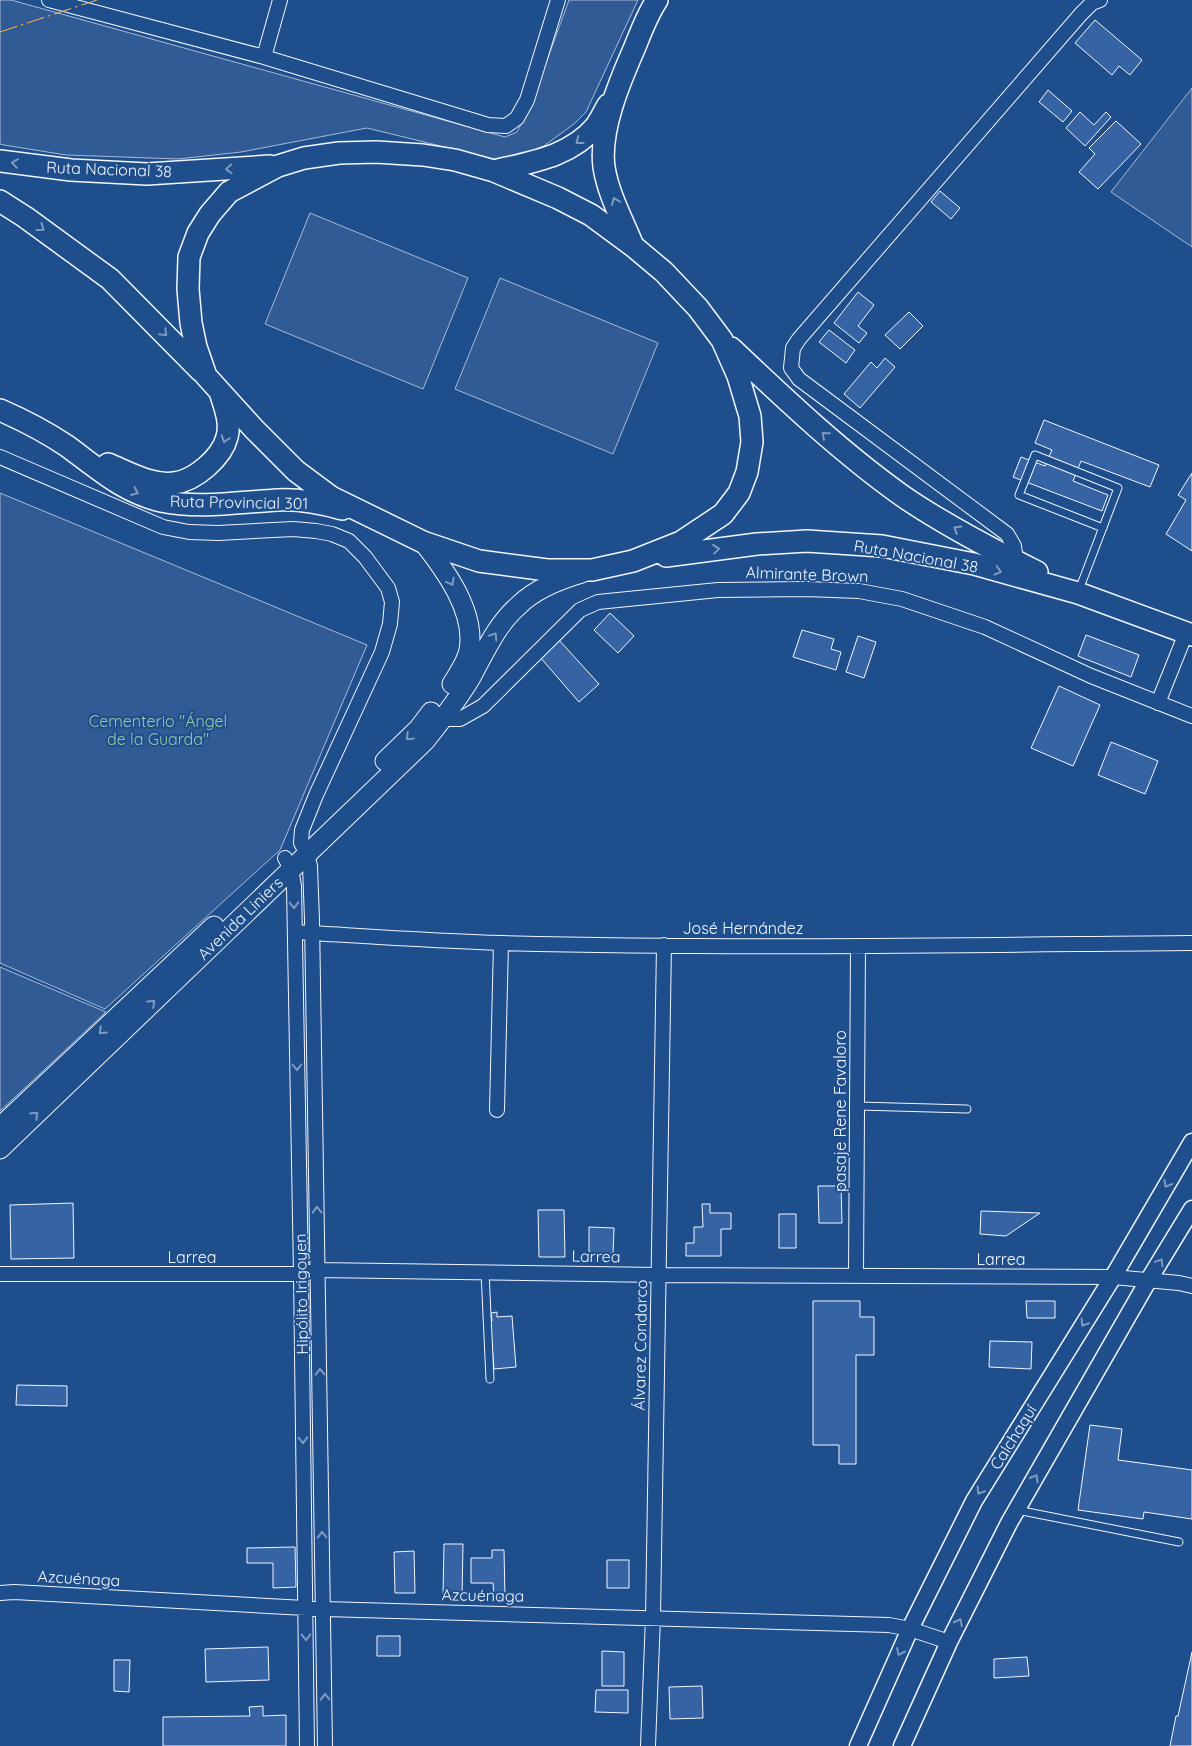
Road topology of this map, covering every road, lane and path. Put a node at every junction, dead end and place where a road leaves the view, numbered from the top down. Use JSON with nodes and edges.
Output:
{"nodes":[{"id":1,"x":49,"y":0,"type":"edge"},
{"id":2,"x":280,"y":0,"type":"edge"},
{"id":3,"x":558,"y":0,"type":"edge"},
{"id":4,"x":657,"y":0,"type":"edge"},
{"id":5,"x":1100,"y":0,"type":"edge"},
{"id":6,"x":264,"y":57,"type":"junction"},
{"id":7,"x":618,"y":88,"type":"junction"},
{"id":8,"x":0,"y":161,"type":"edge"},
{"id":9,"x":278,"y":166,"type":"junction"},
{"id":10,"x":494,"y":171,"type":"junction"},
{"id":11,"x":0,"y":201,"type":"edge"},
{"id":12,"x":634,"y":246,"type":"junction"},
{"id":13,"x":722,"y":340,"type":"junction"},
{"id":14,"x":206,"y":376,"type":"junction"},
{"id":15,"x":220,"y":392,"type":"junction"},
{"id":16,"x":0,"y":410,"type":"edge"},
{"id":17,"x":0,"y":422,"type":"edge"},
{"id":18,"x":35,"y":427,"type":"junction"},
{"id":19,"x":66,"y":446,"type":"junction"},
{"id":20,"x":0,"y":457,"type":"edge"},
{"id":21,"x":366,"y":516,"type":"junction"},
{"id":22,"x":1103,"y":528,"type":"junction"},
{"id":23,"x":423,"y":542,"type":"junction"},
{"id":24,"x":633,"y":561,"type":"junction"},
{"id":25,"x":1016,"y":561,"type":"junction"},
{"id":26,"x":592,"y":570,"type":"junction"},
{"id":27,"x":1078,"y":593,"type":"junction"},
{"id":28,"x":1189,"y":634,"type":"edge"},
{"id":29,"x":465,"y":674,"type":"junction"},
{"id":30,"x":1158,"y":703,"type":"junction"},
{"id":31,"x":1192,"y":716,"type":"edge"},
{"id":32,"x":442,"y":719,"type":"junction"},
{"id":33,"x":304,"y":848,"type":"junction"},
{"id":34,"x":288,"y":863,"type":"junction"},
{"id":35,"x":295,"y":932,"type":"junction"},
{"id":36,"x":312,"y":933,"type":"junction"},
{"id":37,"x":501,"y":943,"type":"junction"},
{"id":38,"x":1192,"y":943,"type":"edge"},
{"id":39,"x":664,"y":945,"type":"junction"},
{"id":40,"x":858,"y":946,"type":"junction"},
{"id":41,"x":858,"y":1106,"type":"junction"},
{"id":42,"x":967,"y":1109,"type":"dead end"},
{"id":43,"x":497,"y":1110,"type":"dead end"},
{"id":44,"x":0,"y":1127,"type":"edge"},
{"id":45,"x":1192,"y":1142,"type":"edge"},
{"id":46,"x":0,"y":1149,"type":"edge"},
{"id":47,"x":1192,"y":1209,"type":"edge"},
{"id":48,"x":318,"y":1270,"type":"junction"},
{"id":49,"x":485,"y":1272,"type":"junction"},
{"id":50,"x":0,"y":1274,"type":"edge"},
{"id":51,"x":301,"y":1274,"type":"junction"},
{"id":52,"x":659,"y":1275,"type":"junction"},
{"id":53,"x":856,"y":1275,"type":"junction"},
{"id":54,"x":1113,"y":1277,"type":"junction"},
{"id":55,"x":1148,"y":1281,"type":"junction"},
{"id":56,"x":1192,"y":1286,"type":"edge"},
{"id":57,"x":490,"y":1379,"type":"dead end"},
{"id":58,"x":1017,"y":1509,"type":"junction"},
{"id":59,"x":1179,"y":1542,"type":"dead end"},
{"id":60,"x":0,"y":1588,"type":"edge"},
{"id":61,"x":7,"y":1592,"type":"edge"},
{"id":62,"x":305,"y":1608,"type":"junction"},
{"id":63,"x":324,"y":1609,"type":"junction"},
{"id":64,"x":653,"y":1617,"type":"junction"},
{"id":65,"x":910,"y":1629,"type":"junction"},
{"id":66,"x":949,"y":1642,"type":"junction"},
{"id":67,"x":307,"y":1746,"type":"edge"},
{"id":68,"x":325,"y":1746,"type":"edge"},
{"id":69,"x":648,"y":1746,"type":"edge"},
{"id":70,"x":858,"y":1746,"type":"edge"},
{"id":71,"x":902,"y":1746,"type":"edge"}],
"edges":[{"from":1,"to":6,"type":"street"},
{"from":2,"to":6,"type":"street"},
{"from":3,"to":6,"type":"street"},
{"from":4,"to":7,"type":"main road"},
{"from":5,"to":25,"type":"street"},
{"from":7,"to":10,"type":"main road","one_way":true},
{"from":12,"to":7,"type":"main road","one_way":true},
{"from":9,"to":8,"type":"main road","name":"Ruta Nacional 38","one_way":true},
{"from":9,"to":10,"type":"main road"},
{"from":9,"to":14,"type":"main road"},
{"from":10,"to":12,"type":"main road"},
{"from":11,"to":14,"type":"main road","one_way":true},
{"from":12,"to":13,"type":"main road"},
{"from":13,"to":24,"type":"main road"},
{"from":25,"to":13,"type":"main road","name":"Ruta Nacional 38","one_way":true},
{"from":14,"to":15,"type":"main road"},
{"from":15,"to":19,"type":"main road","name":"Ruta Provincial 301","one_way":true},
{"from":15,"to":21,"type":"main road"},
{"from":16,"to":18,"type":"main road","name":"Ruta Provincial 301"},
{"from":17,"to":18,"type":"street"},
{"from":18,"to":19,"type":"main road","name":"Ruta Provincial 301"},
{"from":19,"to":21,"type":"main road","name":"Ruta Provincial 301","one_way":true},
{"from":20,"to":33,"type":"street"},
{"from":21,"to":23,"type":"main road"},
{"from":22,"to":22,"type":"lane"},
{"from":22,"to":27,"type":"lane"},
{"from":23,"to":26,"type":"main road"},
{"from":23,"to":29,"type":"main road","one_way":true},
{"from":24,"to":26,"type":"main road"},
{"from":24,"to":27,"type":"main road","name":"Ruta Nacional 38","one_way":true},
{"from":25,"to":27,"type":"main road","name":"Ruta Nacional 38"},
{"from":29,"to":26,"type":"main road","one_way":true},
{"from":27,"to":28,"type":"main road","name":"Ruta Nacional 38"},
{"from":28,"to":30,"type":"street"},
{"from":29,"to":32,"type":"main road","name":"Avenida Liniers"},
{"from":29,"to":33,"type":"main road","name":"Avenida Liniers","one_way":true},
{"from":30,"to":31,"type":"street","name":"Almirante Brown"},
{"from":30,"to":32,"type":"street","name":"Almirante Brown"},
{"from":32,"to":33,"type":"main road","name":"Avenida Liniers"},
{"from":33,"to":34,"type":"main road","name":"Avenida Liniers"},
{"from":33,"to":36,"type":"street","name":"Hipólito Irigoyen"},
{"from":34,"to":35,"type":"street","name":"Hipólito Irigoyen","one_way":true},
{"from":34,"to":44,"type":"main road","name":"Avenida Liniers","one_way":true},
{"from":46,"to":34,"type":"main road","name":"Avenida Liniers","one_way":true},
{"from":35,"to":36,"type":"street","name":"José Hernández"},
{"from":35,"to":51,"type":"street","name":"Hipólito Irigoyen","one_way":true},
{"from":36,"to":37,"type":"street","name":"José Hernández"},
{"from":48,"to":36,"type":"street","name":"Hipólito Irigoyen","one_way":true},
{"from":37,"to":39,"type":"street","name":"José Hernández"},
{"from":37,"to":43,"type":"street"},
{"from":38,"to":40,"type":"street","name":"José Hernández"},
{"from":39,"to":40,"type":"street","name":"José Hernández"},
{"from":39,"to":52,"type":"street","name":"Álvarez Condarco"},
{"from":40,"to":41,"type":"street","name":"pasaje Rene Favaloro"},
{"from":41,"to":42,"type":"lane"},
{"from":41,"to":53,"type":"street","name":"pasaje Rene Favaloro"},
{"from":45,"to":54,"type":"street","name":"Calchaquí","one_way":true},
{"from":55,"to":47,"type":"street","one_way":true},
{"from":48,"to":49,"type":"street","name":"Larrea"},
{"from":48,"to":51,"type":"street","name":"Larrea"},
{"from":63,"to":48,"type":"street","name":"Hipólito Irigoyen","one_way":true},
{"from":49,"to":52,"type":"street","name":"Larrea"},
{"from":49,"to":57,"type":"lane"},
{"from":50,"to":51,"type":"street","name":"Larrea"},
{"from":51,"to":62,"type":"street","name":"Hipólito Irigoyen","one_way":true},
{"from":52,"to":53,"type":"street","name":"Larrea"},
{"from":52,"to":64,"type":"street","name":"Álvarez Condarco"},
{"from":53,"to":54,"type":"street","name":"Larrea"},
{"from":54,"to":55,"type":"street","name":"Larrea"},
{"from":54,"to":65,"type":"street","name":"Calchaquí","one_way":true},
{"from":55,"to":56,"type":"street","name":"Larrea"},
{"from":58,"to":55,"type":"street","one_way":true},
{"from":58,"to":59,"type":"lane"},
{"from":66,"to":58,"type":"street","one_way":true},
{"from":60,"to":61,"type":"street","name":"Azcuénaga"},
{"from":61,"to":62,"type":"street","name":"Azcuénaga"},
{"from":62,"to":63,"type":"street","name":"Azcuénaga"},
{"from":62,"to":67,"type":"street","name":"Hipólito Irigoyen","one_way":true},
{"from":63,"to":64,"type":"street","name":"Azcuénaga"},
{"from":68,"to":63,"type":"street","name":"Hipólito Irigoyen","one_way":true},
{"from":64,"to":65,"type":"street","name":"Azcuénaga"},
{"from":64,"to":69,"type":"street","name":"Álvarez Condarco"},
{"from":65,"to":66,"type":"street","name":"Azcuénaga"},
{"from":65,"to":70,"type":"street","name":"Calchaquí","one_way":true},
{"from":66,"to":71,"type":"street"}]}
